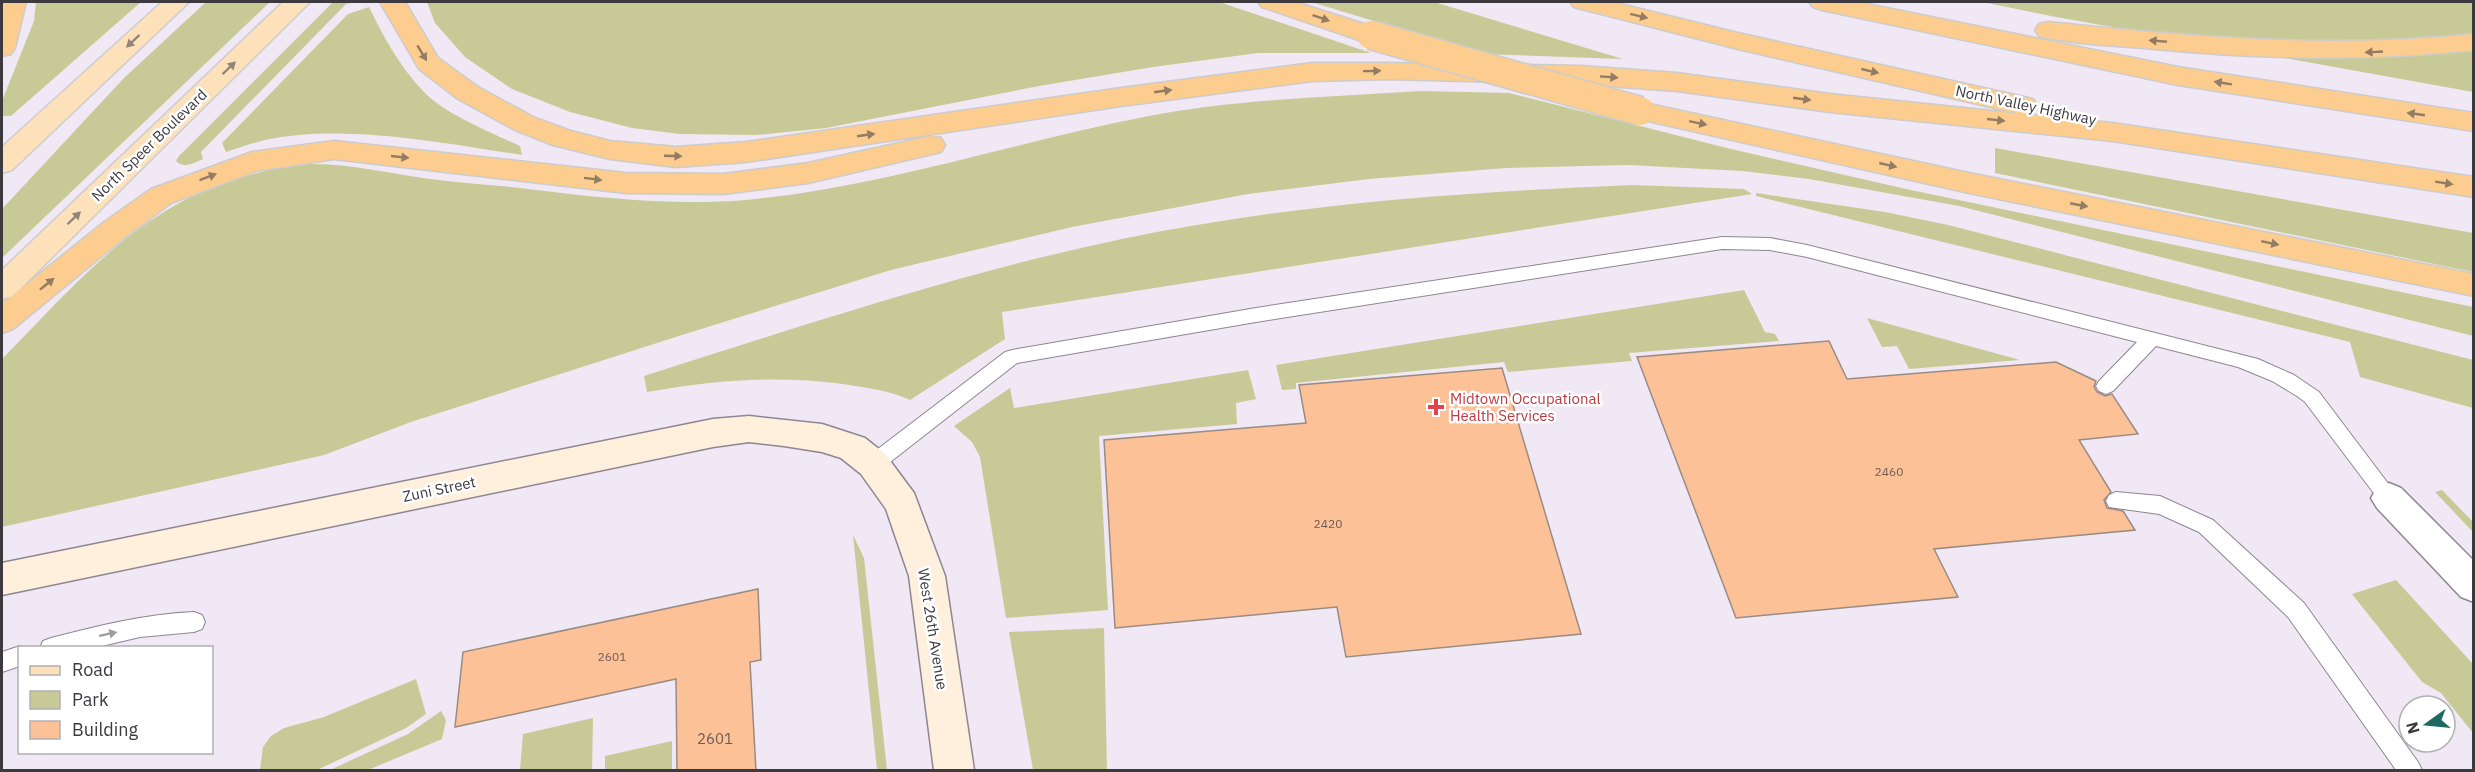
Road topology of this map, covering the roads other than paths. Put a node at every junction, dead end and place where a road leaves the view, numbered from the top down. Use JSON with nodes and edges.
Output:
{"nodes":[{"id":1,"x":13,"y":2,"type":"edge"},
{"id":2,"x":176,"y":2,"type":"edge"},
{"id":3,"x":297,"y":2,"type":"edge"},
{"id":4,"x":393,"y":2,"type":"edge"},
{"id":5,"x":1270,"y":2,"type":"edge"},
{"id":6,"x":1583,"y":2,"type":"edge"},
{"id":7,"x":1834,"y":4,"type":"edge"},
{"id":8,"x":2474,"y":42,"type":"edge"},
{"id":9,"x":2,"y":48,"type":"edge"},
{"id":10,"x":1121,"y":97,"type":"junction"},
{"id":11,"x":2474,"y":122,"type":"edge"},
{"id":12,"x":2,"y":164,"type":"edge"},
{"id":13,"x":2345,"y":167,"type":"junction"},
{"id":14,"x":2474,"y":187,"type":"edge"},
{"id":15,"x":2474,"y":285,"type":"edge"},
{"id":16,"x":2,"y":288,"type":"edge"},
{"id":17,"x":2,"y":321,"type":"edge"},
{"id":18,"x":2152,"y":338,"type":"junction"},
{"id":19,"x":2106,"y":386,"type":"dead end"},
{"id":20,"x":873,"y":464,"type":"junction"},
{"id":21,"x":2389,"y":498,"type":"joint"},
{"id":22,"x":2116,"y":501,"type":"dead end"},
{"id":23,"x":2,"y":579,"type":"edge"},
{"id":24,"x":2474,"y":586,"type":"edge"},
{"id":25,"x":194,"y":622,"type":"dead end"},
{"id":26,"x":60,"y":646,"type":"edge"},
{"id":27,"x":18,"y":657,"type":"edge"},
{"id":28,"x":2,"y":662,"type":"edge"},
{"id":29,"x":954,"y":771,"type":"edge"},
{"id":30,"x":2410,"y":771,"type":"edge"}],
"edges":[{"from":1,"to":9,"type":"highway"},
{"from":2,"to":12,"type":"main road","one_way":true},
{"from":16,"to":3,"type":"main road","name":"North Speer Boulevard","one_way":true},
{"from":4,"to":10,"type":"highway","one_way":true},
{"from":5,"to":15,"type":"highway","one_way":true,"bridge":true},
{"from":6,"to":13,"type":"highway","name":"North Valley Highway","one_way":true},
{"from":8,"to":7,"type":"highway","one_way":true},
{"from":11,"to":7,"type":"highway","one_way":true},
{"from":10,"to":13,"type":"highway","one_way":true},
{"from":17,"to":10,"type":"highway","one_way":true},
{"from":13,"to":14,"type":"highway","name":"North Valley Highway","one_way":true},
{"from":18,"to":19,"type":"lane"},
{"from":18,"to":20,"type":"lane"},
{"from":18,"to":21,"type":"lane"},
{"from":20,"to":23,"type":"street","name":"Zuni Street"},
{"from":20,"to":29,"type":"street","name":"West 26th Avenue"},
{"from":21,"to":24,"type":"street"},
{"from":22,"to":30,"type":"lane"},
{"from":26,"to":25,"type":"lane","one_way":true},
{"from":27,"to":28,"type":"lane"}]}
